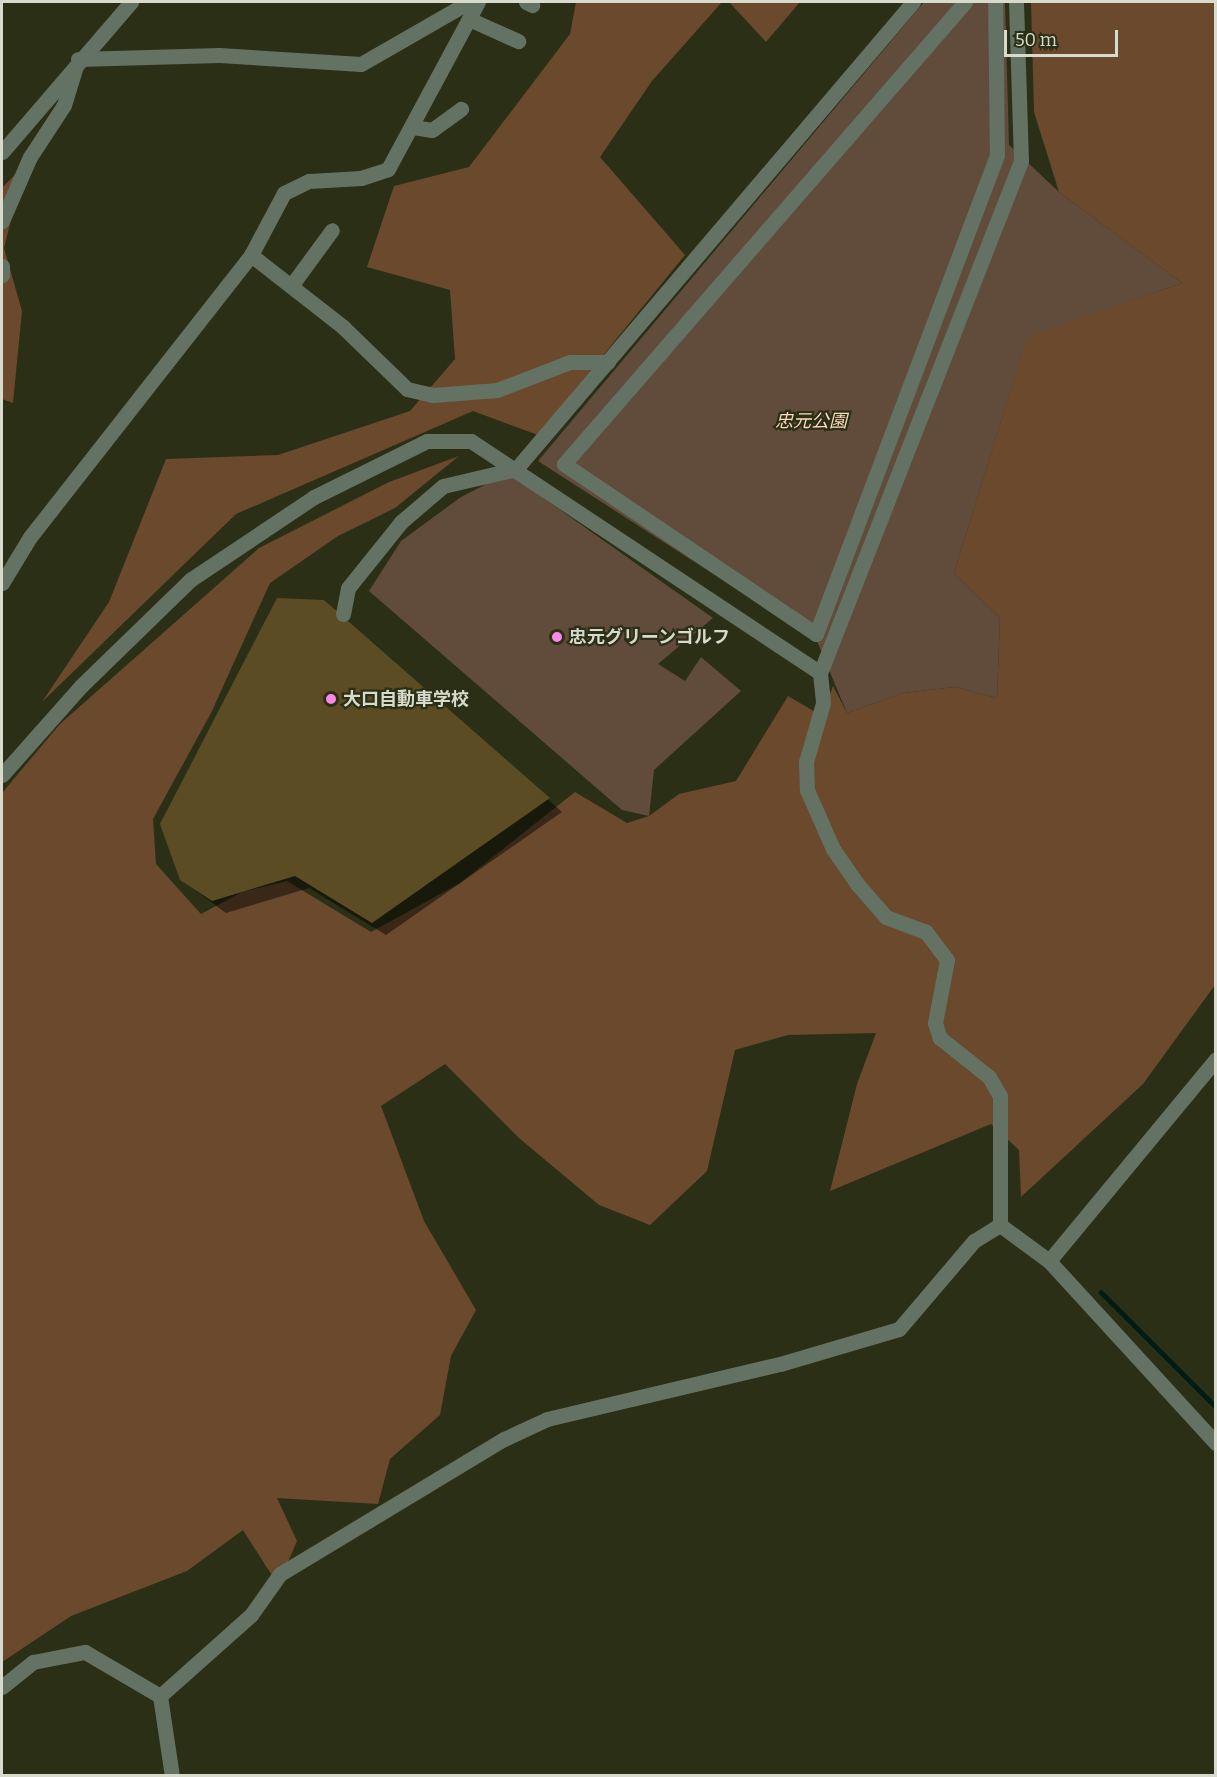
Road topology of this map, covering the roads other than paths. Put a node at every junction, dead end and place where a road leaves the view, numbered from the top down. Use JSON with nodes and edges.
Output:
{"nodes":[{"id":1,"x":131,"y":2,"type":"edge"},
{"id":2,"x":469,"y":2,"type":"edge"},
{"id":3,"x":478,"y":2,"type":"edge"},
{"id":4,"x":913,"y":2,"type":"edge"},
{"id":5,"x":965,"y":2,"type":"edge"},
{"id":6,"x":994,"y":2,"type":"edge"},
{"id":7,"x":1016,"y":2,"type":"edge"},
{"id":8,"x":469,"y":19,"type":"junction"},
{"id":9,"x":518,"y":41,"type":"dead end"},
{"id":10,"x":78,"y":59,"type":"junction"},
{"id":11,"x":461,"y":109,"type":"dead end"},
{"id":12,"x":413,"y":127,"type":"junction"},
{"id":13,"x":7,"y":134,"type":"edge"},
{"id":14,"x":2,"y":152,"type":"edge"},
{"id":15,"x":2,"y":221,"type":"edge"},
{"id":16,"x":332,"y":230,"type":"dead end"},
{"id":17,"x":251,"y":255,"type":"junction"},
{"id":18,"x":291,"y":286,"type":"junction"},
{"id":19,"x":608,"y":362,"type":"junction"},
{"id":20,"x":516,"y":469,"type":"junction"},
{"id":21,"x":2,"y":583,"type":"edge"},
{"id":22,"x":343,"y":614,"type":"dead end"},
{"id":23,"x":820,"y":673,"type":"junction"},
{"id":24,"x":2,"y":775,"type":"edge"},
{"id":25,"x":1215,"y":1059,"type":"edge"},
{"id":26,"x":1000,"y":1225,"type":"junction"},
{"id":27,"x":1049,"y":1261,"type":"junction"},
{"id":28,"x":1215,"y":1443,"type":"edge"},
{"id":29,"x":2,"y":1687,"type":"edge"},
{"id":30,"x":160,"y":1696,"type":"junction"},
{"id":31,"x":172,"y":1776,"type":"edge"}],
"edges":[{"from":1,"to":10,"type":"street"},
{"from":2,"to":10,"type":"street"},
{"from":3,"to":8,"type":"street"},
{"from":4,"to":19,"type":"street"},
{"from":5,"to":6,"type":"street"},
{"from":7,"to":23,"type":"street"},
{"from":8,"to":9,"type":"street"},
{"from":8,"to":12,"type":"street"},
{"from":10,"to":13,"type":"street"},
{"from":10,"to":15,"type":"street"},
{"from":11,"to":12,"type":"street"},
{"from":12,"to":17,"type":"street"},
{"from":13,"to":14,"type":"street"},
{"from":16,"to":18,"type":"street"},
{"from":17,"to":18,"type":"street"},
{"from":17,"to":21,"type":"street"},
{"from":18,"to":19,"type":"street"},
{"from":19,"to":20,"type":"street"},
{"from":20,"to":22,"type":"street"},
{"from":20,"to":23,"type":"street"},
{"from":20,"to":24,"type":"street"},
{"from":23,"to":26,"type":"street"},
{"from":25,"to":27,"type":"street"},
{"from":26,"to":27,"type":"street"},
{"from":26,"to":30,"type":"street"},
{"from":27,"to":28,"type":"street"},
{"from":29,"to":30,"type":"street"},
{"from":30,"to":31,"type":"street"}]}
